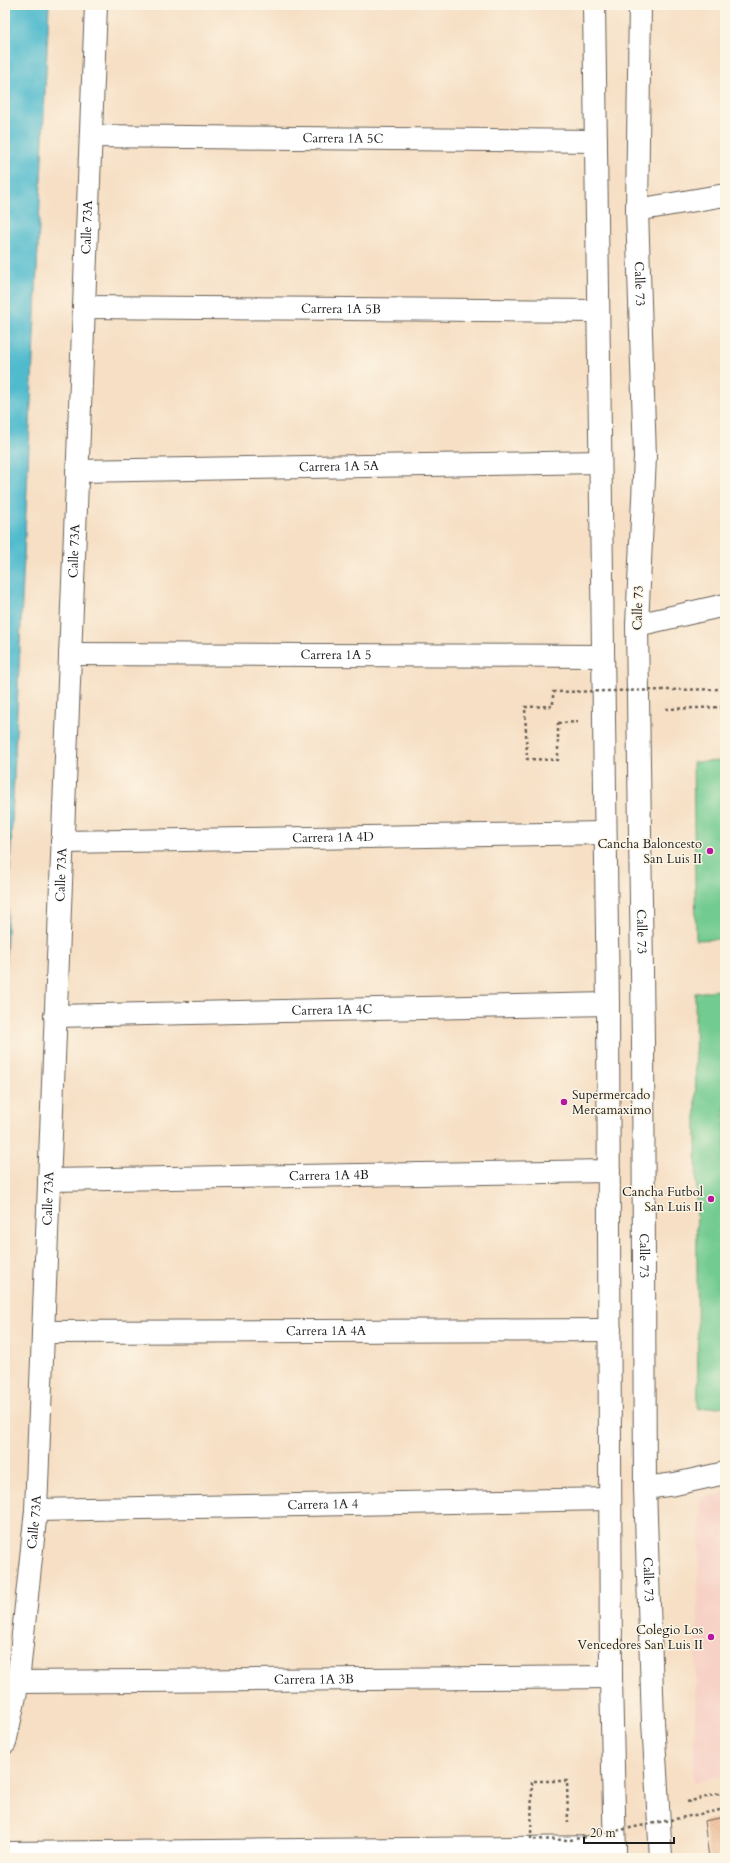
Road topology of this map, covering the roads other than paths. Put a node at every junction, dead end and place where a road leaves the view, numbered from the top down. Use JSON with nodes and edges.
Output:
{"nodes":[{"id":1,"x":96,"y":5,"type":"edge"},
{"id":2,"x":594,"y":5,"type":"edge"},
{"id":3,"x":640,"y":5,"type":"edge"},
{"id":4,"x":90,"y":136,"type":"junction"},
{"id":5,"x":596,"y":141,"type":"junction"},
{"id":6,"x":725,"y":195,"type":"edge"},
{"id":7,"x":637,"y":210,"type":"junction"},
{"id":8,"x":84,"y":307,"type":"junction"},
{"id":9,"x":598,"y":311,"type":"junction"},
{"id":10,"x":600,"y":462,"type":"junction"},
{"id":11,"x":77,"y":471,"type":"junction"},
{"id":12,"x":725,"y":604,"type":"edge"},
{"id":13,"x":637,"y":625,"type":"junction"},
{"id":14,"x":70,"y":654,"type":"junction"},
{"id":15,"x":603,"y":656,"type":"junction"},
{"id":16,"x":604,"y":833,"type":"junction"},
{"id":17,"x":62,"y":842,"type":"junction"},
{"id":18,"x":608,"y":1004,"type":"junction"},
{"id":19,"x":56,"y":1016,"type":"junction"},
{"id":20,"x":609,"y":1171,"type":"junction"},
{"id":21,"x":49,"y":1180,"type":"junction"},
{"id":22,"x":610,"y":1330,"type":"junction"},
{"id":23,"x":43,"y":1332,"type":"junction"},
{"id":24,"x":725,"y":1473,"type":"edge"},
{"id":25,"x":645,"y":1488,"type":"junction"},
{"id":26,"x":610,"y":1500,"type":"junction"},
{"id":27,"x":36,"y":1510,"type":"junction"},
{"id":28,"x":611,"y":1677,"type":"junction"},
{"id":29,"x":18,"y":1682,"type":"junction"},
{"id":30,"x":5,"y":1743,"type":"edge"},
{"id":31,"x":615,"y":1852,"type":"edge"},
{"id":32,"x":5,"y":1853,"type":"edge"},
{"id":33,"x":661,"y":1858,"type":"edge"}],
"edges":[{"from":1,"to":4,"type":"street","name":"Calle 73A"},
{"from":2,"to":5,"type":"street"},
{"from":3,"to":7,"type":"street","name":"Calle 73"},
{"from":4,"to":5,"type":"street","name":"Carrera 1A 5C"},
{"from":4,"to":8,"type":"street","name":"Calle 73A"},
{"from":5,"to":9,"type":"street"},
{"from":6,"to":7,"type":"street"},
{"from":7,"to":13,"type":"street","name":"Calle 73"},
{"from":8,"to":9,"type":"street","name":"Carrera 1A 5B"},
{"from":8,"to":11,"type":"street","name":"Calle 73A"},
{"from":9,"to":10,"type":"street"},
{"from":10,"to":11,"type":"street","name":"Carrera 1A 5A"},
{"from":10,"to":15,"type":"street"},
{"from":11,"to":14,"type":"street","name":"Calle 73A"},
{"from":12,"to":13,"type":"street"},
{"from":13,"to":25,"type":"street","name":"Calle 73"},
{"from":14,"to":15,"type":"street","name":"Carrera 1A 5"},
{"from":14,"to":17,"type":"street","name":"Calle 73A"},
{"from":15,"to":16,"type":"street"},
{"from":16,"to":17,"type":"street","name":"Carrera 1A 4D"},
{"from":16,"to":18,"type":"street"},
{"from":17,"to":19,"type":"street","name":"Calle 73A"},
{"from":18,"to":19,"type":"street","name":"Carrera 1A 4C"},
{"from":18,"to":20,"type":"street"},
{"from":19,"to":21,"type":"street","name":"Calle 73A"},
{"from":20,"to":21,"type":"street","name":"Carrera 1A 4B"},
{"from":20,"to":22,"type":"street"},
{"from":21,"to":23,"type":"street","name":"Calle 73A"},
{"from":22,"to":23,"type":"street","name":"Carrera 1A 4A"},
{"from":22,"to":26,"type":"street"},
{"from":23,"to":27,"type":"street","name":"Calle 73A"},
{"from":24,"to":25,"type":"street"},
{"from":25,"to":33,"type":"street","name":"Calle 73"},
{"from":26,"to":27,"type":"street","name":"Carrera 1A 4"},
{"from":26,"to":28,"type":"street"},
{"from":27,"to":29,"type":"street","name":"Calle 73A"},
{"from":28,"to":29,"type":"street","name":"Carrera 1A 3B"},
{"from":28,"to":31,"type":"street"},
{"from":29,"to":30,"type":"street","name":"Calle 73A"},
{"from":31,"to":32,"type":"street"}]}
